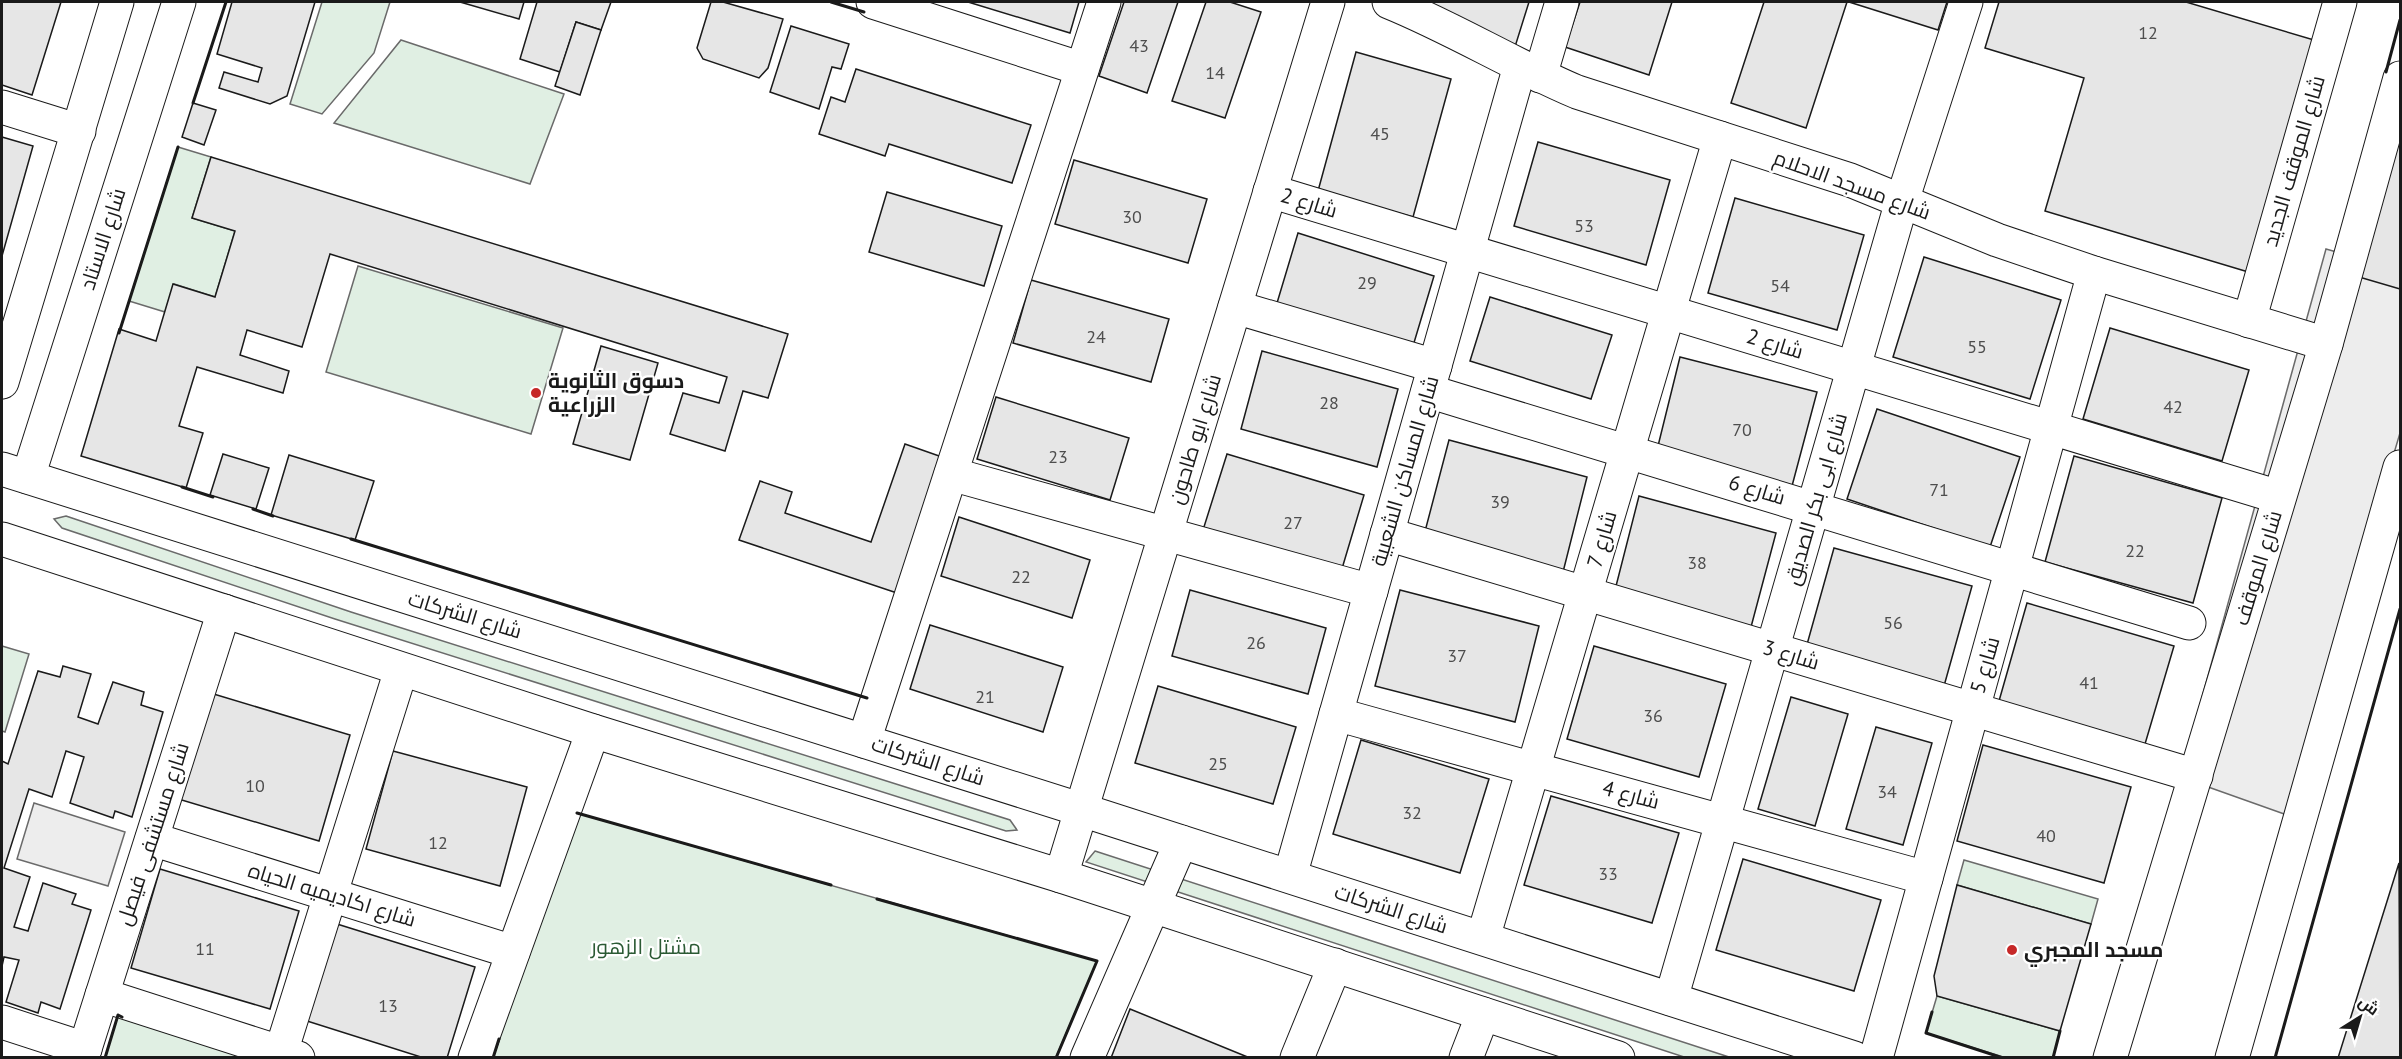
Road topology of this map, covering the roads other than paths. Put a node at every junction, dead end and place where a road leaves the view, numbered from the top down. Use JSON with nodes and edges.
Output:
{"nodes":[{"id":1,"x":117,"y":2,"type":"edge"},
{"id":2,"x":179,"y":2,"type":"edge"},
{"id":3,"x":873,"y":2,"type":"edge"},
{"id":4,"x":1104,"y":2,"type":"edge"},
{"id":5,"x":1328,"y":2,"type":"edge"},
{"id":6,"x":1389,"y":2,"type":"edge"},
{"id":7,"x":1562,"y":2,"type":"edge"},
{"id":8,"x":1966,"y":2,"type":"edge"},
{"id":9,"x":2334,"y":3,"type":"edge"},
{"id":10,"x":1082,"y":69,"type":"junction"},
{"id":11,"x":1530,"y":71,"type":"junction"},
{"id":12,"x":2400,"y":78,"type":"edge"},
{"id":13,"x":2,"y":107,"type":"edge"},
{"id":14,"x":79,"y":131,"type":"junction"},
{"id":15,"x":1720,"y":138,"type":"junction"},
{"id":16,"x":1270,"y":191,"type":"junction"},
{"id":17,"x":1902,"y":201,"type":"junction"},
{"id":18,"x":1468,"y":251,"type":"junction"},
{"id":19,"x":2094,"y":273,"type":"junction"},
{"id":20,"x":1235,"y":307,"type":"junction"},
{"id":21,"x":1668,"y":312,"type":"junction"},
{"id":22,"x":2249,"y":321,"type":"junction"},
{"id":23,"x":2326,"y":344,"type":"junction"},
{"id":24,"x":1854,"y":368,"type":"junction"},
{"id":25,"x":1432,"y":378,"type":"junction"},
{"id":26,"x":2,"y":381,"type":"edge"},
{"id":27,"x":2051,"y":427,"type":"junction"},
{"id":28,"x":1628,"y":452,"type":"junction"},
{"id":29,"x":2400,"y":467,"type":"edge"},
{"id":30,"x":15,"y":473,"type":"edge"},
{"id":31,"x":951,"y":474,"type":"junction"},
{"id":32,"x":2279,"y":497,"type":"junction"},
{"id":33,"x":1814,"y":508,"type":"junction"},
{"id":34,"x":1166,"y":534,"type":"junction"},
{"id":35,"x":1387,"y":534,"type":"junction"},
{"id":36,"x":2,"y":539,"type":"edge"},
{"id":37,"x":2012,"y":568,"type":"junction"},
{"id":38,"x":1371,"y":591,"type":"junction"},
{"id":39,"x":1586,"y":594,"type":"junction"},
{"id":40,"x":224,"y":611,"type":"junction"},
{"id":41,"x":2189,"y":623,"type":"dead end"},
{"id":42,"x":1773,"y":649,"type":"junction"},
{"id":43,"x":401,"y":670,"type":"junction"},
{"id":44,"x":1973,"y":709,"type":"junction"},
{"id":45,"x":1336,"y":714,"type":"junction"},
{"id":46,"x":592,"y":731,"type":"junction"},
{"id":47,"x":864,"y":741,"type":"junction"},
{"id":48,"x":1534,"y":768,"type":"junction"},
{"id":49,"x":2196,"y":776,"type":"junction"},
{"id":50,"x":1082,"y":810,"type":"junction"},
{"id":51,"x":1724,"y":821,"type":"junction"},
{"id":52,"x":152,"y":839,"type":"junction"},
{"id":53,"x":1181,"y":842,"type":"junction"},
{"id":54,"x":1061,"y":876,"type":"junction"},
{"id":55,"x":1290,"y":876,"type":"junction"},
{"id":56,"x":1926,"y":878,"type":"junction"},
{"id":57,"x":330,"y":894,"type":"junction"},
{"id":58,"x":1152,"y":906,"type":"junction"},
{"id":59,"x":1483,"y":938,"type":"junction"},
{"id":60,"x":513,"y":952,"type":"junction"},
{"id":61,"x":1335,"y":965,"type":"junction"},
{"id":62,"x":102,"y":995,"type":"junction"},
{"id":63,"x":1671,"y":999,"type":"junction"},
{"id":64,"x":1483,"y":1014,"type":"junction"},
{"id":65,"x":2,"y":1022,"type":"edge"},
{"id":66,"x":84,"y":1053,"type":"edge"},
{"id":67,"x":290,"y":1055,"type":"edge"},
{"id":68,"x":475,"y":1058,"type":"edge"},
{"id":69,"x":1087,"y":1058,"type":"edge"},
{"id":70,"x":1297,"y":1058,"type":"edge"},
{"id":71,"x":1466,"y":1058,"type":"edge"},
{"id":72,"x":1618,"y":1058,"type":"edge"},
{"id":73,"x":1854,"y":1058,"type":"edge"},
{"id":74,"x":1876,"y":1058,"type":"edge"},
{"id":75,"x":2110,"y":1058,"type":"edge"},
{"id":76,"x":2232,"y":1058,"type":"edge"}],
"edges":[{"from":1,"to":14,"type":"street"},
{"from":2,"to":30,"type":"street","name":"شارع الاستاد"},
{"from":3,"to":10,"type":"street"},
{"from":4,"to":10,"type":"street"},
{"from":5,"to":16,"type":"street","name":"شارع ابو طاحون"},
{"from":6,"to":11,"type":"street","name":"شارع مسجد الاحلام"},
{"from":7,"to":11,"type":"street","name":"شارع المساكن الشعبية"},
{"from":8,"to":17,"type":"street","name":"شارع ابى بكر الصديق"},
{"from":9,"to":22,"type":"street","name":"شارع الموقف الجديد"},
{"from":10,"to":31,"type":"street"},
{"from":11,"to":15,"type":"street","name":"شارع مسجد الاحلام"},
{"from":11,"to":18,"type":"street","name":"شارع المساكن الشعبية"},
{"from":12,"to":23,"type":"street","name":"شارع الموقف"},
{"from":13,"to":14,"type":"street"},
{"from":14,"to":26,"type":"street"},
{"from":15,"to":17,"type":"street","name":"شارع مسجد الاحلام"},
{"from":15,"to":21,"type":"street","name":"شارع 7"},
{"from":16,"to":18,"type":"street","name":"شارع 2"},
{"from":16,"to":20,"type":"street","name":"شارع ابو طاحون"},
{"from":17,"to":19,"type":"street","name":"شارع مسجد الاحلام"},
{"from":17,"to":24,"type":"street","name":"شارع ابى بكر الصديق"},
{"from":18,"to":21,"type":"street","name":"شارع 2"},
{"from":18,"to":25,"type":"street","name":"شارع المساكن الشعبية"},
{"from":19,"to":22,"type":"street","name":"شارع مسجد الاحلام"},
{"from":19,"to":27,"type":"street","name":"شارع 5"},
{"from":20,"to":25,"type":"street","name":"شارع 6"},
{"from":20,"to":34,"type":"street","name":"شارع ابو طاحون"},
{"from":21,"to":24,"type":"street","name":"شارع 2"},
{"from":21,"to":28,"type":"street","name":"شارع 7"},
{"from":22,"to":23,"type":"street","name":"شارع مسجد الاحلام"},
{"from":23,"to":32,"type":"street","name":"شارع الموقف"},
{"from":24,"to":27,"type":"street","name":"شارع 2"},
{"from":24,"to":33,"type":"street","name":"شارع ابى بكر الصديق"},
{"from":25,"to":28,"type":"street","name":"شارع 6"},
{"from":25,"to":35,"type":"street","name":"شارع المساكن الشعبية"},
{"from":27,"to":32,"type":"street","name":"شارع 2"},
{"from":27,"to":37,"type":"street","name":"شارع 5"},
{"from":28,"to":33,"type":"street","name":"شارع 6"},
{"from":28,"to":39,"type":"street","name":"شارع 7"},
{"from":29,"to":76,"type":"street"},
{"from":30,"to":47,"type":"street","name":"شارع الشركات"},
{"from":31,"to":34,"type":"street"},
{"from":31,"to":47,"type":"street"},
{"from":32,"to":49,"type":"street","name":"شارع الموقف"},
{"from":33,"to":37,"type":"street","name":"شارع 6"},
{"from":33,"to":42,"type":"street","name":"شارع ابى بكر الصديق"},
{"from":34,"to":38,"type":"street"},
{"from":34,"to":50,"type":"street","name":"شارع ابو طاحون"},
{"from":35,"to":38,"type":"street","name":"شارع المساكن الشعبية"},
{"from":35,"to":39,"type":"street","name":"شارع 3"},
{"from":36,"to":40,"type":"street"},
{"from":37,"to":41,"type":"street","name":"شارع 6"},
{"from":37,"to":44,"type":"street","name":"شارع 5"},
{"from":38,"to":45,"type":"street","name":"شارع المساكن الشعبية"},
{"from":39,"to":42,"type":"street","name":"شارع 3"},
{"from":39,"to":48,"type":"street","name":"شارع 7"},
{"from":40,"to":43,"type":"street"},
{"from":40,"to":52,"type":"street","name":"شارع مستشفى فيصل"},
{"from":42,"to":44,"type":"street","name":"شارع 3"},
{"from":42,"to":51,"type":"street","name":"شارع ابى بكر الصديق"},
{"from":43,"to":46,"type":"street"},
{"from":43,"to":57,"type":"street"},
{"from":44,"to":49,"type":"street","name":"شارع 3"},
{"from":44,"to":56,"type":"street","name":"شارع 5"},
{"from":45,"to":48,"type":"street","name":"شارع 4"},
{"from":45,"to":55,"type":"street","name":"شارع المساكن الشعبية"},
{"from":46,"to":54,"type":"street"},
{"from":46,"to":60,"type":"street"},
{"from":47,"to":50,"type":"street","name":"شارع الشركات"},
{"from":48,"to":51,"type":"street","name":"شارع 4"},
{"from":48,"to":59,"type":"street","name":"شارع 7"},
{"from":49,"to":75,"type":"street","name":"شارع الموقف"},
{"from":50,"to":53,"type":"street","name":"شارع الشركات"},
{"from":50,"to":54,"type":"street","name":"شارع ابو طاحون"},
{"from":51,"to":56,"type":"street","name":"شارع 4"},
{"from":51,"to":63,"type":"street","name":"شارع ابى بكر الصديق"},
{"from":52,"to":57,"type":"street","name":"شارع اكاديميه الحياه"},
{"from":52,"to":62,"type":"street","name":"شارع مستشفى فيصل"},
{"from":53,"to":55,"type":"street","name":"شارع الشركات"},
{"from":53,"to":58,"type":"street"},
{"from":54,"to":58,"type":"street"},
{"from":55,"to":59,"type":"street","name":"شارع الشركات"},
{"from":56,"to":74,"type":"street","name":"شارع 5"},
{"from":57,"to":60,"type":"street","name":"شارع اكاديميه الحياه"},
{"from":57,"to":67,"type":"street"},
{"from":58,"to":61,"type":"street"},
{"from":58,"to":69,"type":"street"},
{"from":59,"to":63,"type":"street","name":"شارع الشركات"},
{"from":60,"to":68,"type":"street"},
{"from":61,"to":64,"type":"street"},
{"from":61,"to":70,"type":"street"},
{"from":62,"to":66,"type":"street","name":"شارع مستشفى فيصل"},
{"from":62,"to":67,"type":"street"},
{"from":63,"to":73,"type":"street","name":"شارع الشركات"},
{"from":64,"to":71,"type":"street"},
{"from":64,"to":72,"type":"street"},
{"from":65,"to":66,"type":"street"}]}
